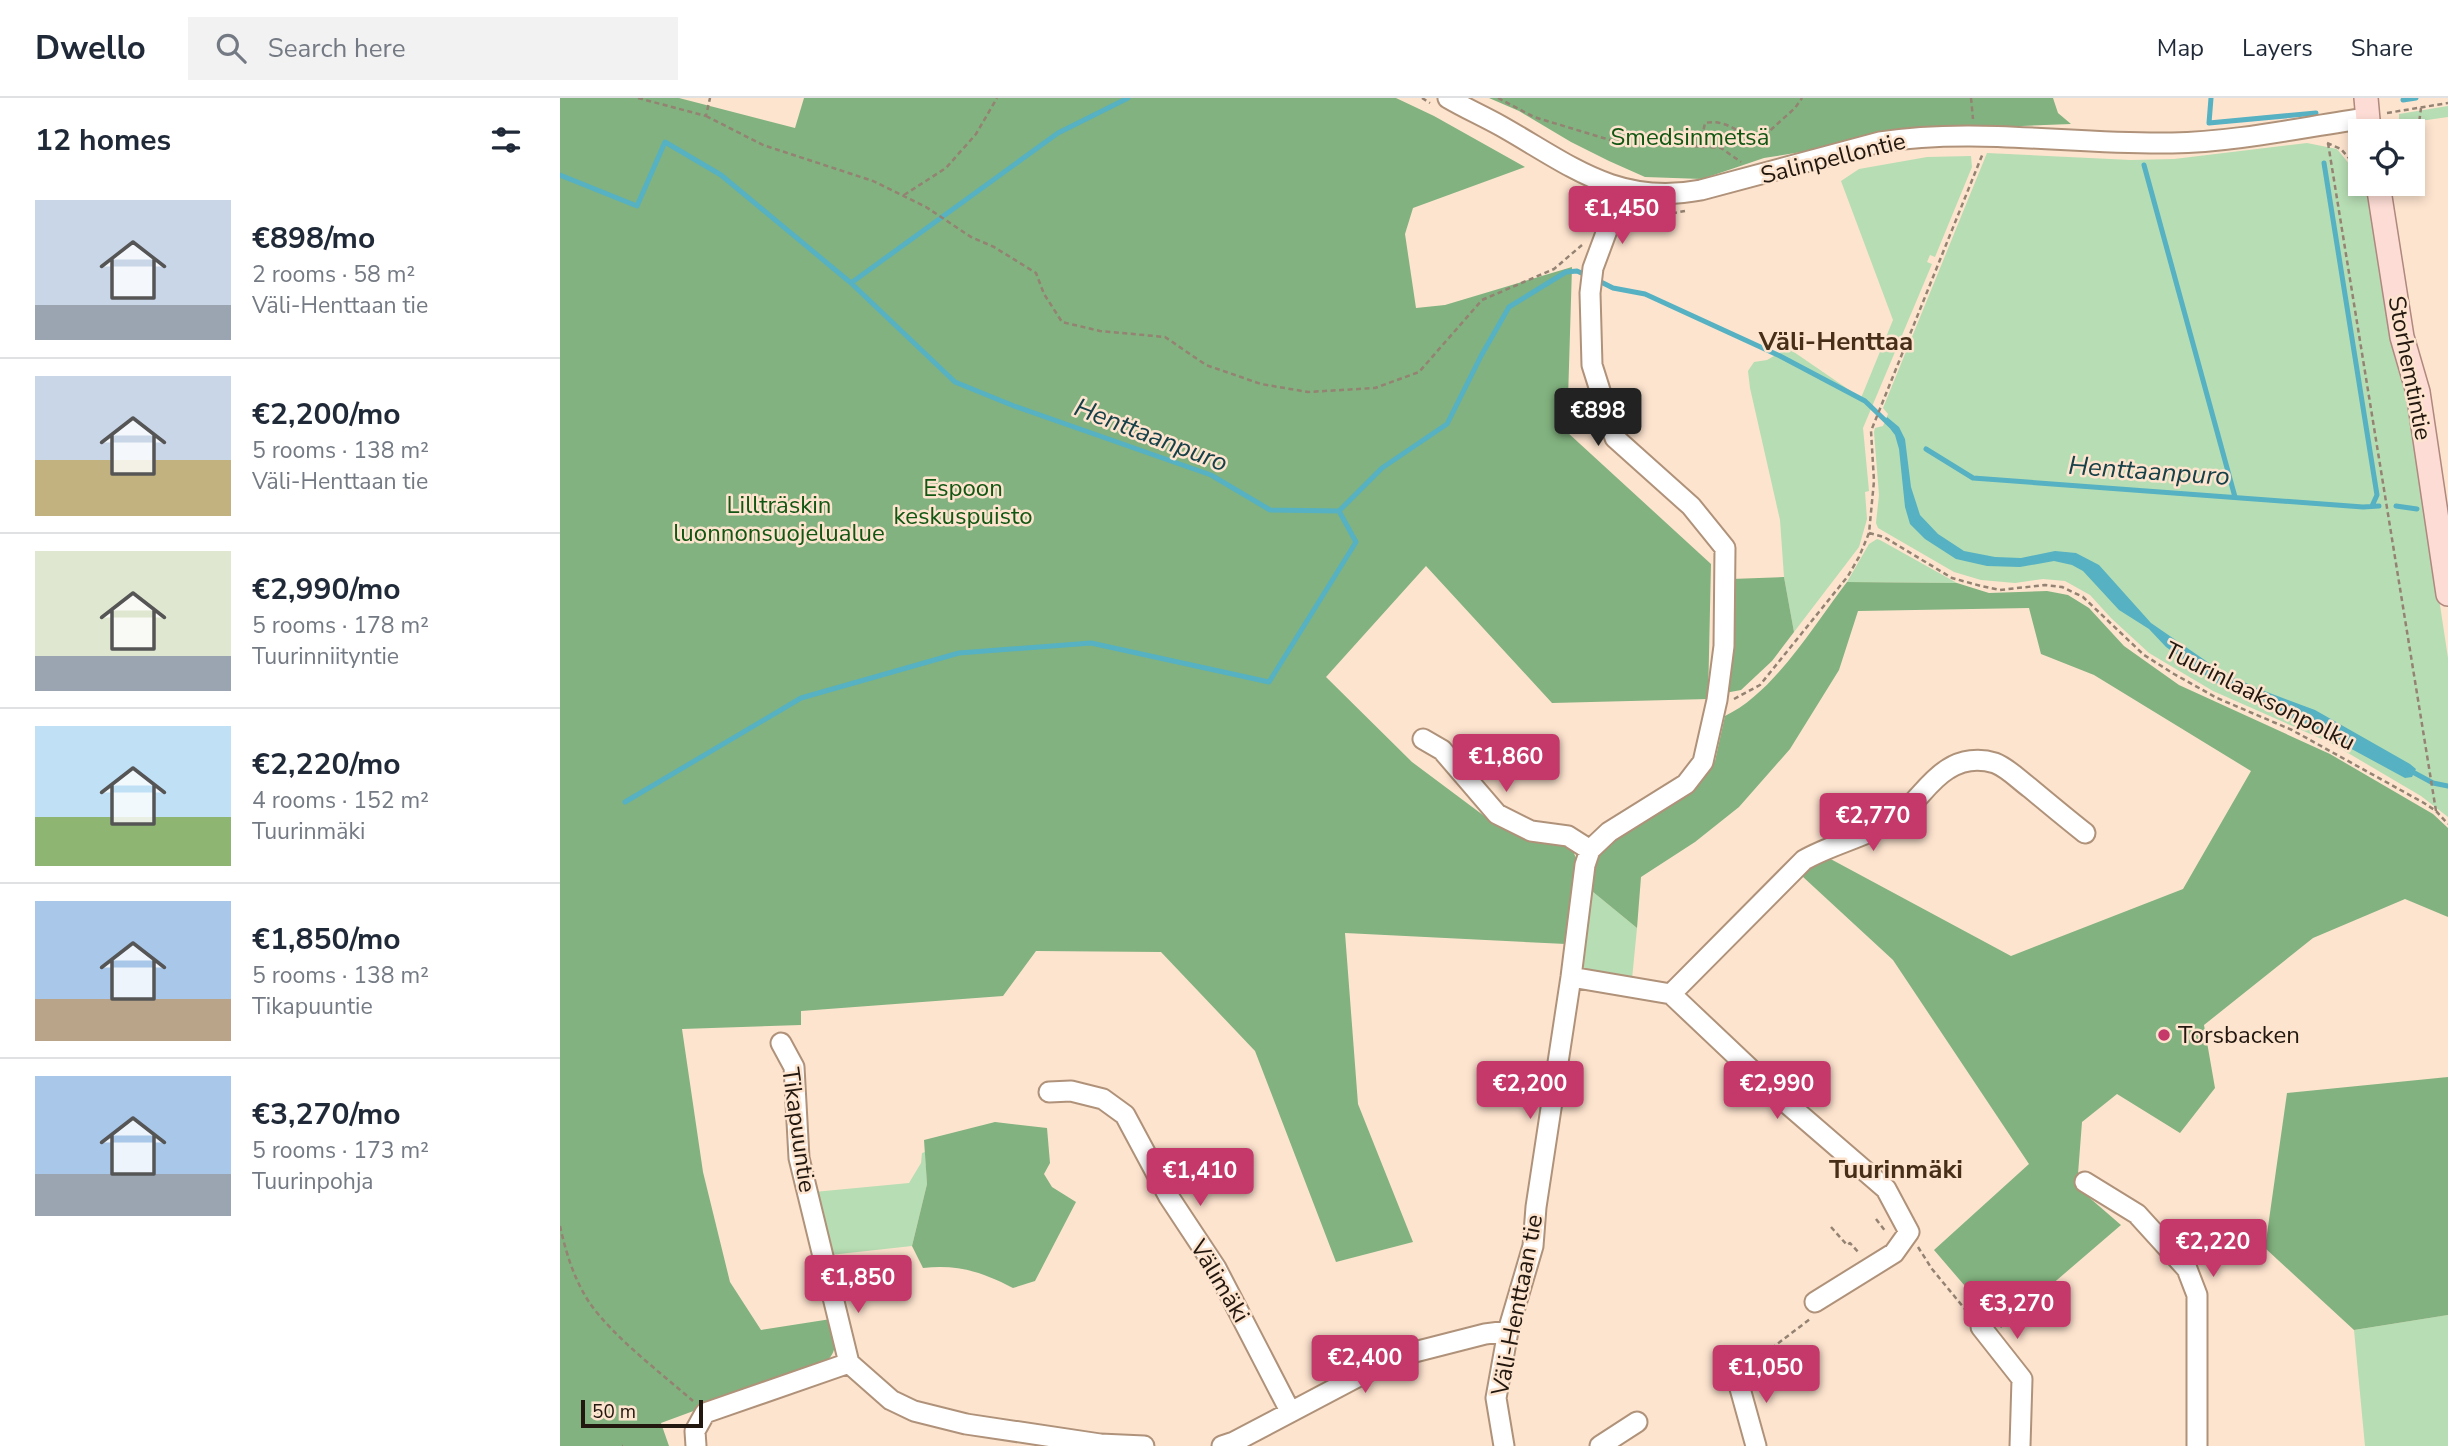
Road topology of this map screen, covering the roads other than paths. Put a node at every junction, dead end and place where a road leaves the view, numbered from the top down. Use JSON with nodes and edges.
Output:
{"nodes":[{"id":1,"x":1448,"y":98,"type":"edge"},
{"id":2,"x":2367,"y":116,"type":"edge"},
{"id":3,"x":1622,"y":190,"type":"junction"},
{"id":4,"x":2380,"y":196,"type":"edge"},
{"id":5,"x":2448,"y":594,"type":"edge"},
{"id":6,"x":1423,"y":739,"type":"dead end"},
{"id":7,"x":2085,"y":833,"type":"dead end"},
{"id":8,"x":1590,"y":850,"type":"junction"},
{"id":9,"x":1571,"y":977,"type":"junction"},
{"id":10,"x":1671,"y":994,"type":"junction"},
{"id":11,"x":781,"y":1043,"type":"dead end"},
{"id":12,"x":1049,"y":1092,"type":"dead end"},
{"id":13,"x":2085,"y":1182,"type":"dead end"},
{"id":14,"x":1815,"y":1302,"type":"road end"},
{"id":15,"x":1980,"y":1328,"type":"road end"},
{"id":16,"x":1508,"y":1331,"type":"junction"},
{"id":17,"x":849,"y":1363,"type":"junction"},
{"id":18,"x":1736,"y":1374,"type":"road end"},
{"id":19,"x":1290,"y":1411,"type":"junction"},
{"id":20,"x":1637,"y":1422,"type":"dead end"},
{"id":21,"x":1099,"y":1445,"type":"edge"},
{"id":22,"x":696,"y":1446,"type":"edge"},
{"id":23,"x":1144,"y":1446,"type":"edge"},
{"id":24,"x":1222,"y":1446,"type":"edge"},
{"id":25,"x":1504,"y":1446,"type":"edge"},
{"id":26,"x":1601,"y":1446,"type":"edge"},
{"id":27,"x":1756,"y":1446,"type":"edge"},
{"id":28,"x":2020,"y":1446,"type":"edge"},
{"id":29,"x":2197,"y":1446,"type":"edge"}],
"edges":[{"from":1,"to":3,"type":"street","name":"Salinpellontie"},
{"from":2,"to":3,"type":"street","name":"Salinpellontie"},
{"from":3,"to":8,"type":"street"},
{"from":4,"to":5,"type":"main road","name":"Storhemtintie"},
{"from":6,"to":8,"type":"street"},
{"from":7,"to":10,"type":"street"},
{"from":8,"to":9,"type":"street","name":"Väli-Henttaan tie"},
{"from":9,"to":10,"type":"street"},
{"from":9,"to":16,"type":"street","name":"Väli-Henttaan tie"},
{"from":10,"to":14,"type":"street"},
{"from":11,"to":17,"type":"street","name":"Tikapuuntie"},
{"from":12,"to":19,"type":"street","name":"Välimäki"},
{"from":13,"to":29,"type":"street"},
{"from":15,"to":28,"type":"street"},
{"from":16,"to":19,"type":"street"},
{"from":16,"to":25,"type":"street","name":"Väli-Henttaan tie"},
{"from":17,"to":21,"type":"street"},
{"from":17,"to":22,"type":"street"},
{"from":18,"to":27,"type":"street"},
{"from":19,"to":24,"type":"street"},
{"from":20,"to":26,"type":"street"},
{"from":21,"to":23,"type":"street"}]}
